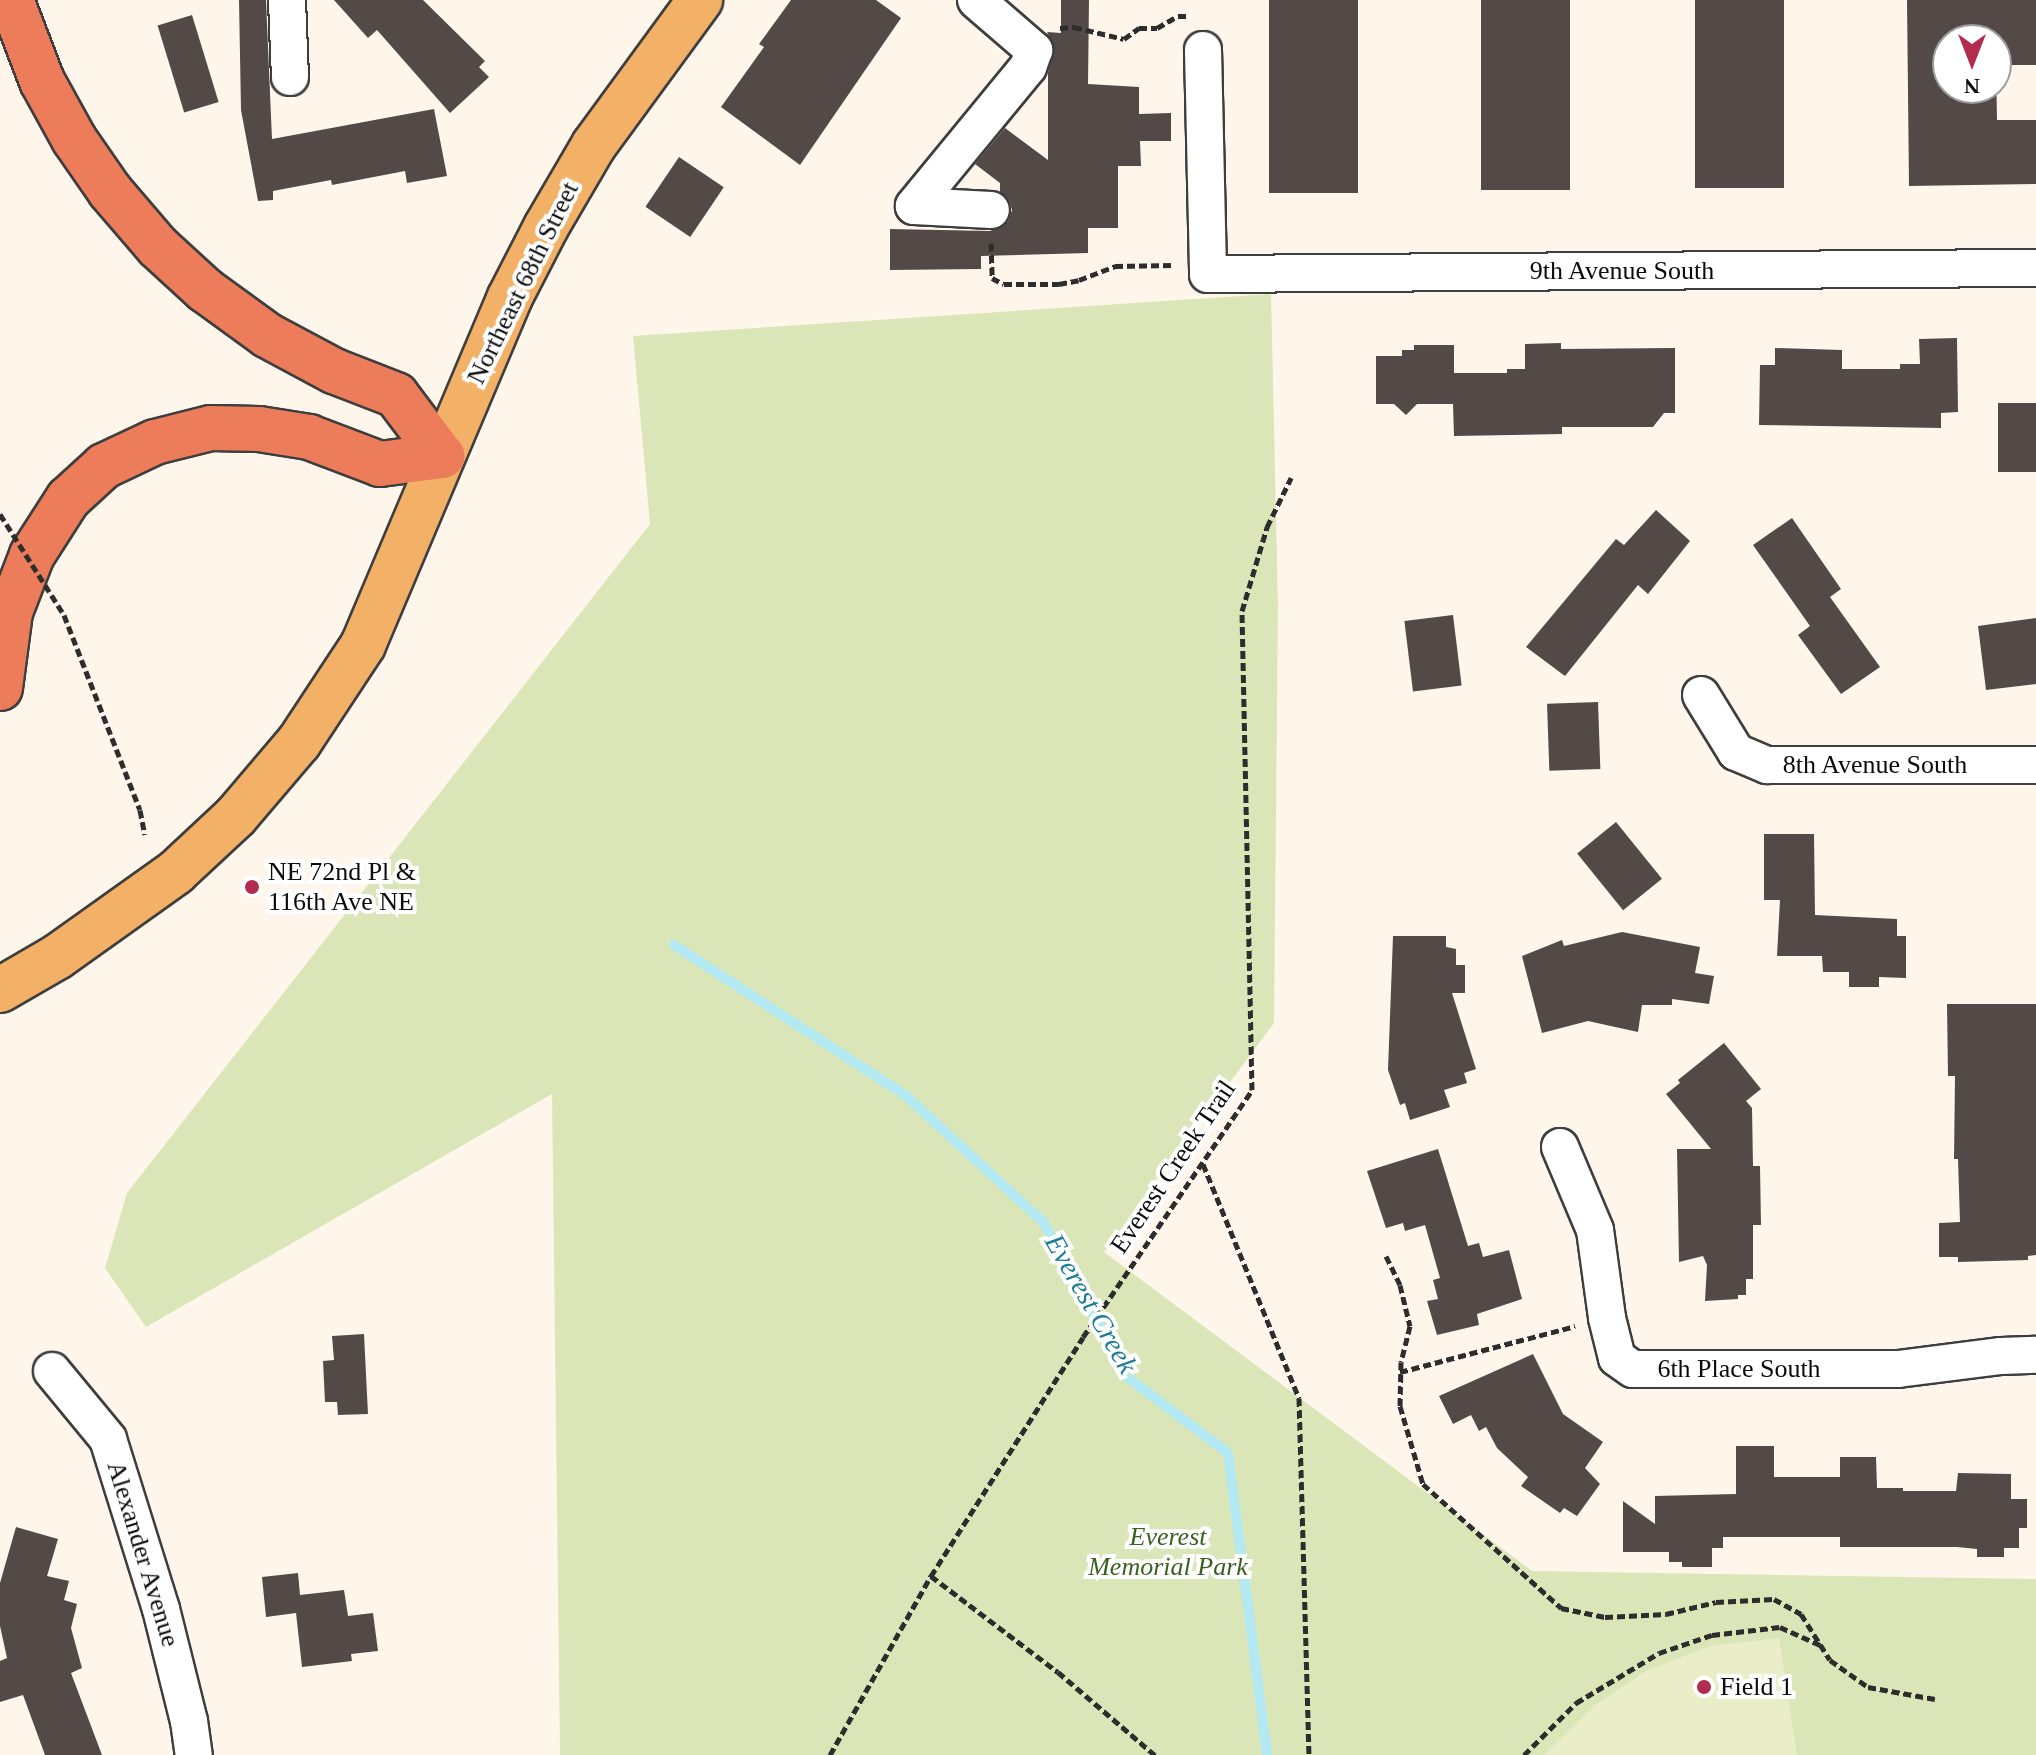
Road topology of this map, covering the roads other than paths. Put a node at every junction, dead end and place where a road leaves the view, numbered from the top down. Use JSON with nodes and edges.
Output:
{"nodes":[{"id":1,"x":11,"y":0,"type":"edge"},
{"id":2,"x":287,"y":0,"type":"edge"},
{"id":3,"x":700,"y":0,"type":"edge"},
{"id":4,"x":976,"y":0,"type":"edge"},
{"id":5,"x":1203,"y":50,"type":"road end"},
{"id":6,"x":290,"y":77,"type":"dead end"},
{"id":7,"x":991,"y":210,"type":"road end"},
{"id":8,"x":2036,"y":268,"type":"edge"},
{"id":9,"x":442,"y":456,"type":"junction"},
{"id":10,"x":0,"y":688,"type":"edge"},
{"id":11,"x":1701,"y":695,"type":"dead end"},
{"id":12,"x":2036,"y":765,"type":"edge"},
{"id":13,"x":0,"y":990,"type":"edge"},
{"id":14,"x":1560,"y":1147,"type":"dead end"},
{"id":15,"x":2036,"y":1355,"type":"edge"},
{"id":16,"x":52,"y":1371,"type":"dead end"},
{"id":17,"x":194,"y":1755,"type":"edge"}],
"edges":[{"from":1,"to":9,"type":"highway"},
{"from":2,"to":6,"type":"street"},
{"from":3,"to":9,"type":"main road","name":"Northeast 68th Street"},
{"from":4,"to":7,"type":"street"},
{"from":5,"to":8,"type":"street","name":"9th Avenue South"},
{"from":9,"to":10,"type":"highway"},
{"from":9,"to":13,"type":"main road","name":"Northeast 68th Street"},
{"from":11,"to":12,"type":"street","name":"8th Avenue South"},
{"from":14,"to":15,"type":"street","name":"6th Place South"},
{"from":16,"to":17,"type":"street","name":"Alexander Avenue"}]}
